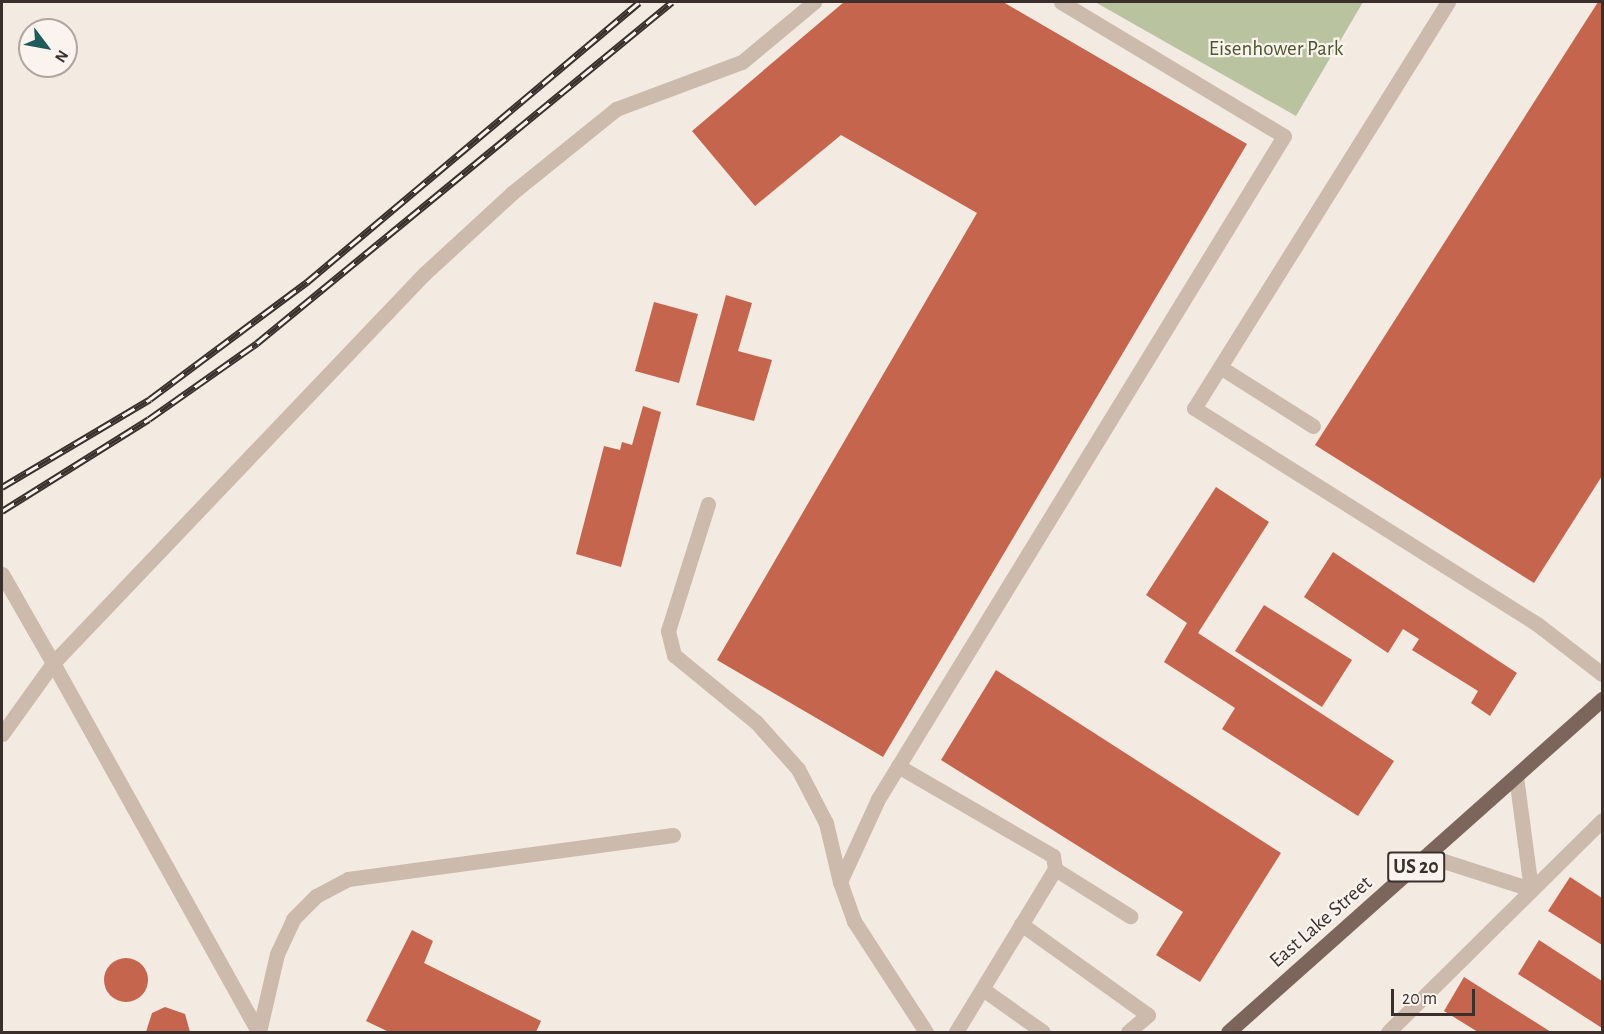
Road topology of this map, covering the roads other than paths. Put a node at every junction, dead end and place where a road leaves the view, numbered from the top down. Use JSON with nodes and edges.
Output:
{"nodes":[{"id":1,"x":814,"y":2,"type":"edge"},
{"id":2,"x":1061,"y":2,"type":"edge"},
{"id":3,"x":1448,"y":2,"type":"edge"},
{"id":4,"x":1220,"y":367,"type":"junction"},
{"id":5,"x":1313,"y":426,"type":"dead end"},
{"id":6,"x":708,"y":504,"type":"dead end"},
{"id":7,"x":2,"y":574,"type":"edge"},
{"id":8,"x":53,"y":663,"type":"junction"},
{"id":9,"x":1602,"y":674,"type":"edge"},
{"id":10,"x":1602,"y":699,"type":"edge"},
{"id":11,"x":2,"y":734,"type":"edge"},
{"id":12,"x":898,"y":766,"type":"junction"},
{"id":13,"x":1516,"y":777,"type":"junction"},
{"id":14,"x":1602,"y":820,"type":"edge"},
{"id":15,"x":673,"y":835,"type":"dead end"},
{"id":16,"x":1428,"y":856,"type":"junction"},
{"id":17,"x":1055,"y":869,"type":"junction"},
{"id":18,"x":840,"y":882,"type":"junction"},
{"id":19,"x":1532,"y":889,"type":"junction"},
{"id":20,"x":1130,"y":916,"type":"dead end"},
{"id":21,"x":1021,"y":924,"type":"junction"},
{"id":22,"x":984,"y":990,"type":"junction"},
{"id":23,"x":258,"y":1032,"type":"edge"},
{"id":24,"x":926,"y":1032,"type":"edge"},
{"id":25,"x":956,"y":1032,"type":"edge"},
{"id":26,"x":1042,"y":1032,"type":"edge"},
{"id":27,"x":1128,"y":1032,"type":"edge"},
{"id":28,"x":1230,"y":1032,"type":"edge"},
{"id":29,"x":1388,"y":1032,"type":"edge"}],
"edges":[{"from":1,"to":8,"type":"lane"},
{"from":2,"to":12,"type":"lane"},
{"from":3,"to":4,"type":"lane"},
{"from":4,"to":5,"type":"lane"},
{"from":4,"to":9,"type":"lane"},
{"from":6,"to":18,"type":"lane"},
{"from":7,"to":8,"type":"lane"},
{"from":8,"to":11,"type":"lane"},
{"from":8,"to":23,"type":"lane"},
{"from":10,"to":13,"type":"main road","name":"East Lake Street","number":"US 20"},
{"from":12,"to":17,"type":"lane"},
{"from":12,"to":18,"type":"lane"},
{"from":13,"to":16,"type":"main road","name":"East Lake Street","number":"US 20"},
{"from":13,"to":19,"type":"lane"},
{"from":14,"to":19,"type":"lane"},
{"from":15,"to":23,"type":"lane"},
{"from":16,"to":19,"type":"lane"},
{"from":16,"to":28,"type":"main road","name":"East Lake Street","number":"US 20"},
{"from":17,"to":20,"type":"lane"},
{"from":17,"to":21,"type":"lane"},
{"from":18,"to":24,"type":"lane"},
{"from":19,"to":29,"type":"lane"},
{"from":21,"to":22,"type":"lane"},
{"from":21,"to":27,"type":"lane"},
{"from":22,"to":25,"type":"lane"},
{"from":22,"to":26,"type":"lane"}]}
